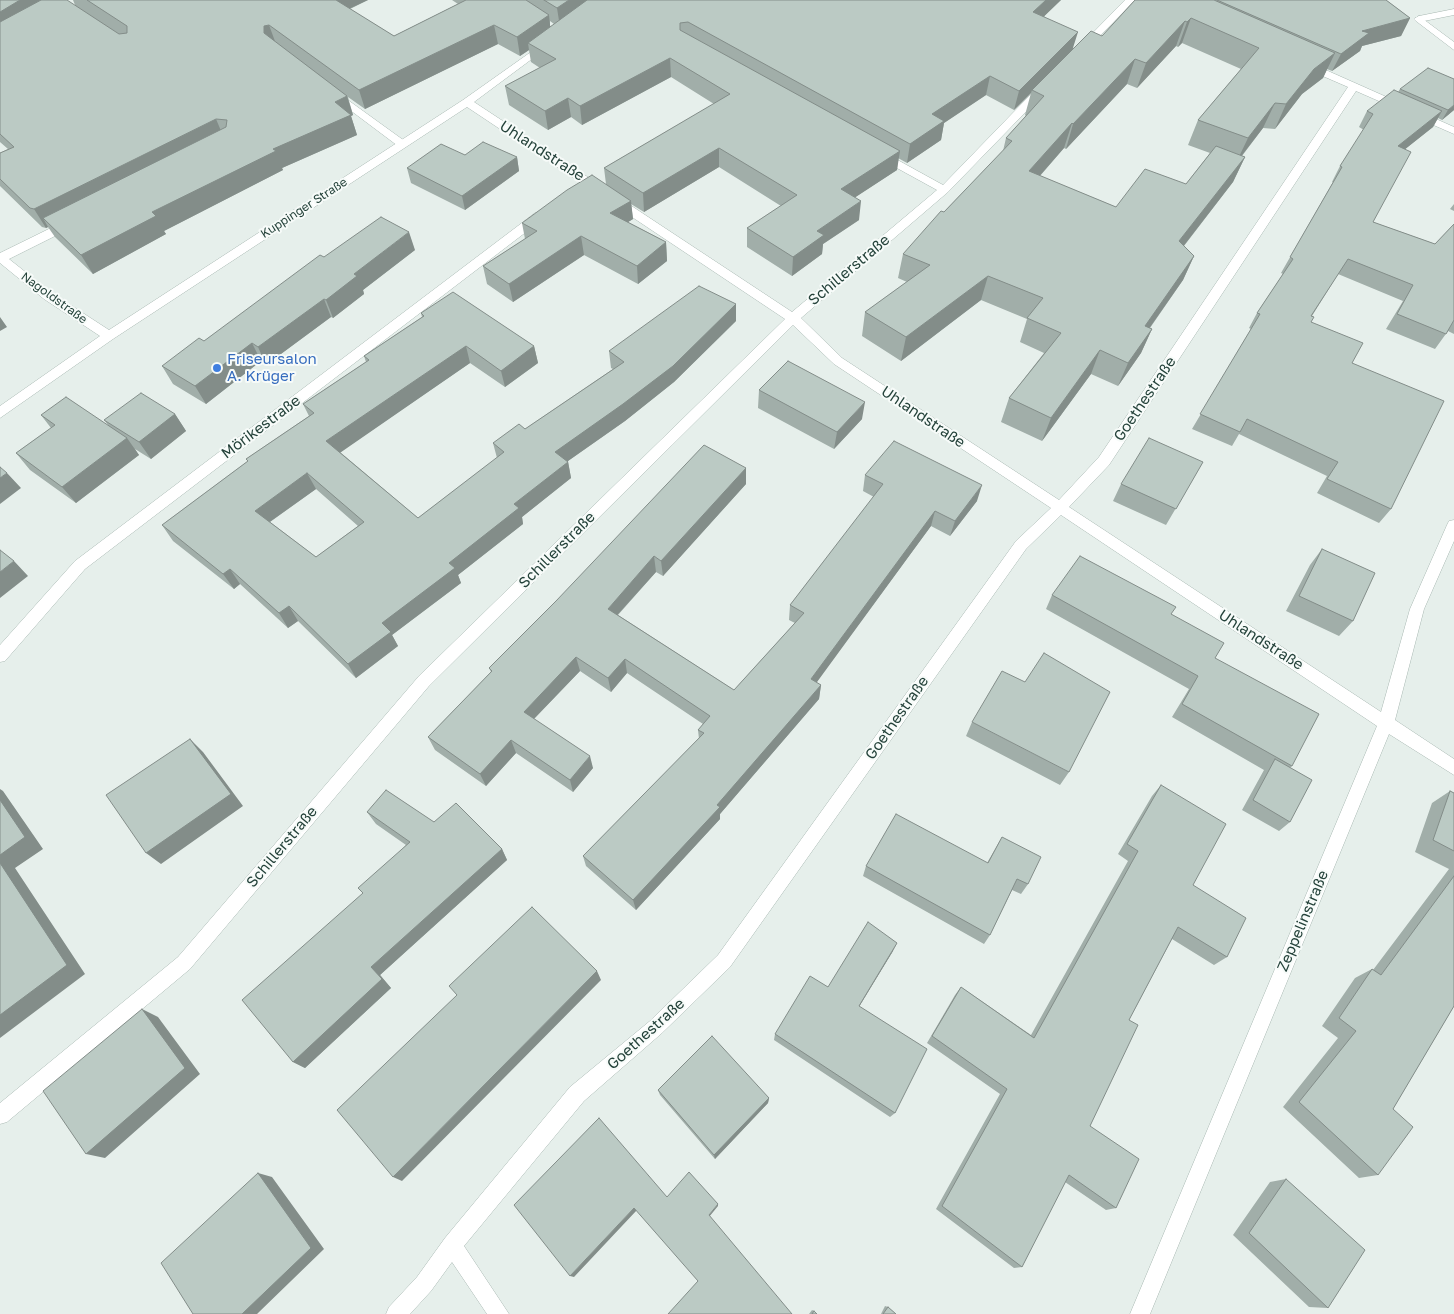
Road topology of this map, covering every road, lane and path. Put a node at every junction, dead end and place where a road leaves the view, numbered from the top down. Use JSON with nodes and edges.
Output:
{"nodes":[{"id":1,"x":1130,"y":0,"type":"edge"},
{"id":2,"x":1454,"y":12,"type":"edge"},
{"id":3,"x":553,"y":39,"type":"edge"},
{"id":4,"x":1454,"y":47,"type":"edge"},
{"id":5,"x":1075,"y":56,"type":"edge"},
{"id":6,"x":1292,"y":59,"type":"edge"},
{"id":7,"x":1054,"y":77,"type":"edge"},
{"id":8,"x":323,"y":84,"type":"edge"},
{"id":9,"x":1354,"y":86,"type":"junction"},
{"id":10,"x":467,"y":102,"type":"junction"},
{"id":11,"x":1454,"y":131,"type":"edge"},
{"id":12,"x":402,"y":144,"type":"junction"},
{"id":13,"x":866,"y":146,"type":"edge"},
{"id":14,"x":944,"y":190,"type":"junction"},
{"id":15,"x":546,"y":210,"type":"edge"},
{"id":16,"x":80,"y":218,"type":"edge"},
{"id":17,"x":1,"y":257,"type":"edge"},
{"id":18,"x":793,"y":318,"type":"junction"},
{"id":19,"x":109,"y":336,"type":"junction"},
{"id":20,"x":0,"y":413,"type":"edge"},
{"id":21,"x":1060,"y":508,"type":"junction"},
{"id":22,"x":1454,"y":525,"type":"edge"},
{"id":23,"x":0,"y":656,"type":"edge"},
{"id":24,"x":1386,"y":723,"type":"junction"},
{"id":25,"x":1454,"y":768,"type":"edge"},
{"id":26,"x":0,"y":1115,"type":"edge"},
{"id":27,"x":452,"y":1245,"type":"junction"},
{"id":28,"x":396,"y":1314,"type":"edge"},
{"id":29,"x":499,"y":1314,"type":"edge"},
{"id":30,"x":1140,"y":1314,"type":"edge"}],
"edges":[{"from":1,"to":5,"type":"street"},
{"from":2,"to":4,"type":"street"},
{"from":3,"to":10,"type":"street","name":"Kuppinger Straße"},
{"from":6,"to":9,"type":"street"},
{"from":7,"to":14,"type":"street","name":"Schillerstraße"},
{"from":8,"to":12,"type":"street"},
{"from":9,"to":11,"type":"street"},
{"from":9,"to":21,"type":"street","name":"Goethestraße"},
{"from":10,"to":12,"type":"street","name":"Kuppinger Straße"},
{"from":10,"to":18,"type":"street","name":"Uhlandstraße"},
{"from":12,"to":19,"type":"street","name":"Kuppinger Straße"},
{"from":13,"to":14,"type":"street"},
{"from":14,"to":18,"type":"street","name":"Schillerstraße"},
{"from":15,"to":23,"type":"street","name":"Mörikestraße"},
{"from":16,"to":17,"type":"street","name":"Nagoldstraße"},
{"from":17,"to":19,"type":"street","name":"Nagoldstraße"},
{"from":18,"to":21,"type":"street","name":"Uhlandstraße"},
{"from":18,"to":26,"type":"street","name":"Schillerstraße"},
{"from":19,"to":20,"type":"street","name":"Kuppinger Straße"},
{"from":21,"to":24,"type":"street","name":"Uhlandstraße"},
{"from":21,"to":27,"type":"street","name":"Goethestraße"},
{"from":22,"to":24,"type":"street","name":"Zeppelinstraße"},
{"from":24,"to":25,"type":"street","name":"Uhlandstraße"},
{"from":24,"to":30,"type":"street","name":"Zeppelinstraße"},
{"from":27,"to":28,"type":"street","name":"Goethestraße"},
{"from":27,"to":29,"type":"street"}]}
